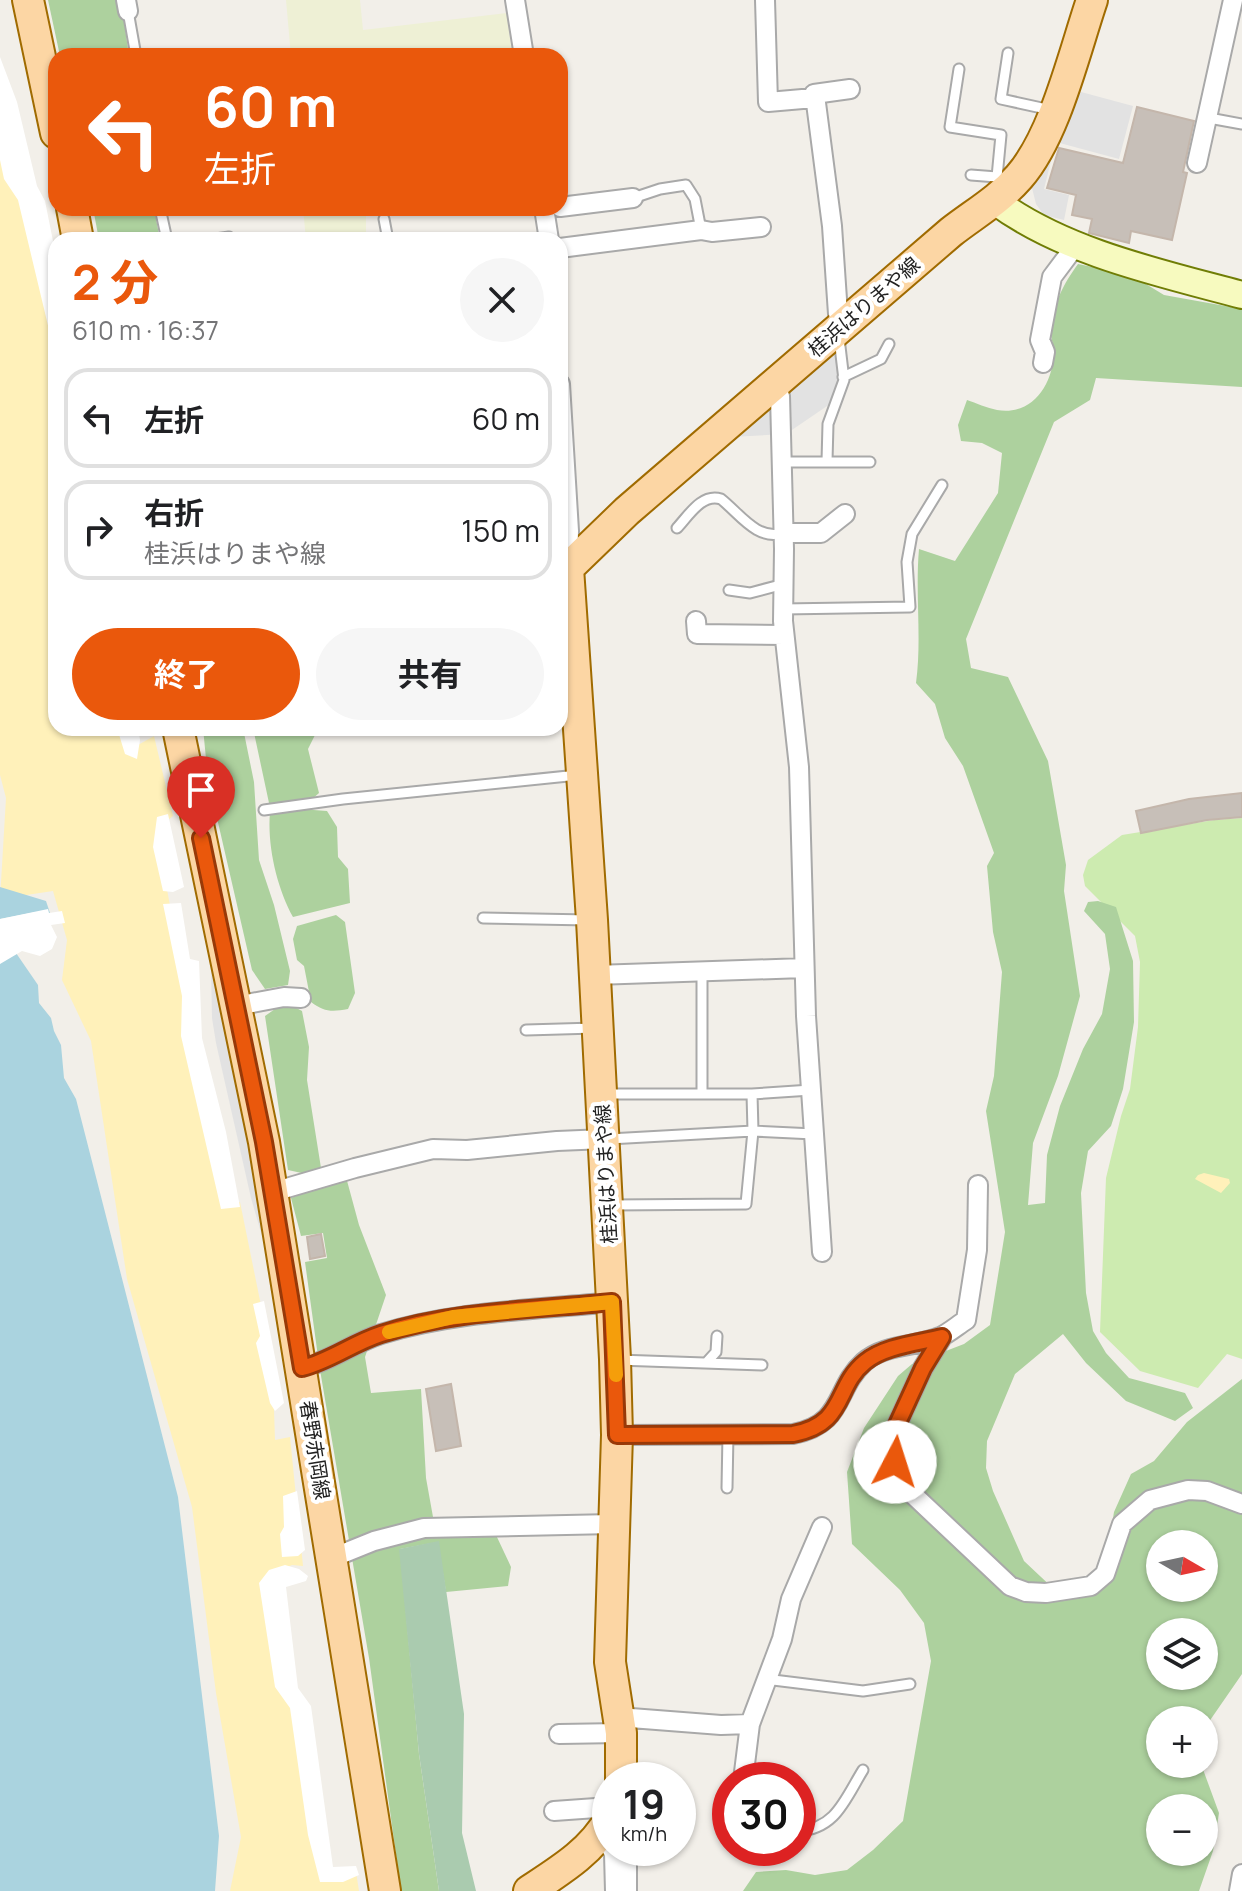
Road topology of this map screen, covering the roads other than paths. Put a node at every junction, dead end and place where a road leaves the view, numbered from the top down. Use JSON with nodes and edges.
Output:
{"nodes":[{"id":1,"x":28,"y":0,"type":"edge"},
{"id":2,"x":515,"y":0,"type":"edge"},
{"id":3,"x":765,"y":0,"type":"edge"},
{"id":4,"x":1092,"y":0,"type":"edge"},
{"id":5,"x":1233,"y":0,"type":"edge"},
{"id":6,"x":127,"y":5,"type":"edge"},
{"id":7,"x":135,"y":48,"type":"edge"},
{"id":8,"x":523,"y":48,"type":"edge"},
{"id":9,"x":1008,"y":53,"type":"dead end"},
{"id":10,"x":959,"y":69,"type":"dead end"},
{"id":11,"x":850,"y":89,"type":"dead end"},
{"id":12,"x":48,"y":95,"type":"edge"},
{"id":13,"x":814,"y":98,"type":"junction"},
{"id":14,"x":1054,"y":110,"type":"junction"},
{"id":15,"x":1209,"y":118,"type":"junction"},
{"id":16,"x":1242,"y":124,"type":"edge"},
{"id":17,"x":1197,"y":163,"type":"dead end"},
{"id":18,"x":1008,"y":169,"type":"junction"},
{"id":19,"x":971,"y":175,"type":"dead end"},
{"id":20,"x":633,"y":198,"type":"joint"},
{"id":21,"x":995,"y":201,"type":"junction"},
{"id":22,"x":568,"y":206,"type":"edge"},
{"id":23,"x":384,"y":219,"type":"dead end"},
{"id":24,"x":761,"y":227,"type":"dead end"},
{"id":25,"x":701,"y":230,"type":"junction"},
{"id":26,"x":386,"y":232,"type":"edge"},
{"id":27,"x":1076,"y":245,"type":"junction"},
{"id":28,"x":568,"y":247,"type":"edge"},
{"id":29,"x":1242,"y":295,"type":"edge"},
{"id":30,"x":840,"y":327,"type":"junction"},
{"id":31,"x":889,"y":344,"type":"dead end"},
{"id":32,"x":1043,"y":363,"type":"dead end"},
{"id":33,"x":843,"y":377,"type":"junction"},
{"id":34,"x":774,"y":385,"type":"junction"},
{"id":35,"x":827,"y":461,"type":"junction"},
{"id":36,"x":783,"y":462,"type":"junction"},
{"id":37,"x":870,"y":462,"type":"dead end"},
{"id":38,"x":942,"y":485,"type":"dead end"},
{"id":39,"x":845,"y":514,"type":"dead end"},
{"id":40,"x":677,"y":528,"type":"dead end"},
{"id":41,"x":783,"y":533,"type":"junction"},
{"id":42,"x":568,"y":566,"type":"edge"},
{"id":43,"x":784,"y":584,"type":"junction"},
{"id":44,"x":729,"y":590,"type":"dead end"},
{"id":45,"x":783,"y":609,"type":"junction"},
{"id":46,"x":568,"y":618,"type":"edge"},
{"id":47,"x":696,"y":621,"type":"dead end"},
{"id":48,"x":784,"y":635,"type":"junction"},
{"id":49,"x":180,"y":736,"type":"edge"},
{"id":50,"x":581,"y":775,"type":"junction"},
{"id":51,"x":264,"y":810,"type":"dead end"},
{"id":52,"x":483,"y":918,"type":"dead end"},
{"id":53,"x":592,"y":920,"type":"junction"},
{"id":54,"x":804,"y":968,"type":"junction"},
{"id":55,"x":702,"y":972,"type":"junction"},
{"id":56,"x":595,"y":975,"type":"junction"},
{"id":57,"x":301,"y":998,"type":"dead end"},
{"id":58,"x":236,"y":1006,"type":"junction"},
{"id":59,"x":598,"y":1028,"type":"junction"},
{"id":60,"x":526,"y":1030,"type":"dead end"},
{"id":61,"x":811,"y":1090,"type":"junction"},
{"id":62,"x":702,"y":1092,"type":"junction"},
{"id":63,"x":602,"y":1094,"type":"junction"},
{"id":64,"x":752,"y":1094,"type":"junction"},
{"id":65,"x":753,"y":1131,"type":"junction"},
{"id":66,"x":814,"y":1134,"type":"junction"},
{"id":67,"x":605,"y":1139,"type":"junction"},
{"id":68,"x":978,"y":1185,"type":"dead end"},
{"id":69,"x":273,"y":1192,"type":"junction"},
{"id":70,"x":608,"y":1205,"type":"junction"},
{"id":71,"x":822,"y":1252,"type":"dead end"},
{"id":72,"x":612,"y":1302,"type":"junction"},
{"id":73,"x":717,"y":1336,"type":"dead end"},
{"id":74,"x":942,"y":1337,"type":"junction"},
{"id":75,"x":615,"y":1359,"type":"junction"},
{"id":76,"x":706,"y":1363,"type":"junction"},
{"id":77,"x":762,"y":1365,"type":"dead end"},
{"id":78,"x":302,"y":1368,"type":"junction"},
{"id":79,"x":728,"y":1434,"type":"junction"},
{"id":80,"x":617,"y":1435,"type":"junction"},
{"id":81,"x":727,"y":1488,"type":"dead end"},
{"id":82,"x":1242,"y":1504,"type":"edge"},
{"id":83,"x":613,"y":1524,"type":"junction"},
{"id":84,"x":822,"y":1527,"type":"dead end"},
{"id":85,"x":332,"y":1558,"type":"junction"},
{"id":86,"x":765,"y":1679,"type":"junction"},
{"id":87,"x":910,"y":1684,"type":"dead end"},
{"id":88,"x":750,"y":1724,"type":"junction"},
{"id":89,"x":620,"y":1725,"type":"junction"},
{"id":90,"x":559,"y":1734,"type":"dead end"},
{"id":91,"x":621,"y":1762,"type":"edge"},
{"id":92,"x":745,"y":1762,"type":"edge"},
{"id":93,"x":863,"y":1770,"type":"dead end"},
{"id":94,"x":592,"y":1808,"type":"edge"},
{"id":95,"x":554,"y":1811,"type":"dead end"},
{"id":96,"x":816,"y":1828,"type":"edge"},
{"id":97,"x":592,"y":1848,"type":"edge"},
{"id":98,"x":614,"y":1866,"type":"edge"},
{"id":99,"x":620,"y":1866,"type":"edge"},
{"id":100,"x":1242,"y":1874,"type":"edge"},
{"id":101,"x":385,"y":1891,"type":"edge"},
{"id":102,"x":529,"y":1891,"type":"edge"},
{"id":103,"x":615,"y":1891,"type":"edge"},
{"id":104,"x":627,"y":1891,"type":"edge"},
{"id":105,"x":1239,"y":1891,"type":"edge"}],
"edges":[{"from":1,"to":12,"type":"main road"},
{"from":2,"to":8,"type":"street"},
{"from":3,"to":13,"type":"street"},
{"from":4,"to":14,"type":"main road","name":"桂浜はりまや線"},
{"from":5,"to":15,"type":"street"},
{"from":6,"to":7,"type":"lane"},
{"from":9,"to":14,"type":"lane"},
{"from":10,"to":18,"type":"lane"},
{"from":11,"to":13,"type":"street"},
{"from":13,"to":30,"type":"street"},
{"from":14,"to":18,"type":"main road","name":"桂浜はりまや線"},
{"from":15,"to":16,"type":"lane"},
{"from":15,"to":17,"type":"street"},
{"from":18,"to":19,"type":"lane"},
{"from":18,"to":21,"type":"main road","name":"桂浜はりまや線"},
{"from":20,"to":22,"type":"street"},
{"from":20,"to":25,"type":"lane"},
{"from":21,"to":27,"type":"street"},
{"from":21,"to":30,"type":"main road","name":"桂浜はりまや線"},
{"from":23,"to":26,"type":"lane"},
{"from":24,"to":25,"type":"street"},
{"from":25,"to":28,"type":"street"},
{"from":27,"to":29,"type":"street"},
{"from":27,"to":32,"type":"street"},
{"from":30,"to":33,"type":"lane"},
{"from":30,"to":34,"type":"main road","name":"桂浜はりまや線"},
{"from":31,"to":33,"type":"lane"},
{"from":33,"to":35,"type":"lane"},
{"from":34,"to":36,"type":"street"},
{"from":34,"to":42,"type":"main road","name":"桂浜はりまや線"},
{"from":35,"to":36,"type":"lane"},
{"from":35,"to":37,"type":"lane"},
{"from":36,"to":41,"type":"street"},
{"from":38,"to":45,"type":"lane"},
{"from":39,"to":41,"type":"street"},
{"from":40,"to":41,"type":"lane"},
{"from":41,"to":43,"type":"street"},
{"from":43,"to":44,"type":"lane"},
{"from":43,"to":45,"type":"street"},
{"from":45,"to":48,"type":"street"},
{"from":46,"to":50,"type":"main road","name":"桂浜はりまや線"},
{"from":47,"to":48,"type":"street"},
{"from":48,"to":54,"type":"street"},
{"from":49,"to":58,"type":"main road","name":"春野赤岡線"},
{"from":50,"to":51,"type":"lane"},
{"from":50,"to":53,"type":"main road","name":"桂浜はりまや線"},
{"from":52,"to":53,"type":"lane"},
{"from":53,"to":56,"type":"main road","name":"桂浜はりまや線"},
{"from":54,"to":55,"type":"street"},
{"from":54,"to":61,"type":"street"},
{"from":55,"to":56,"type":"street"},
{"from":55,"to":62,"type":"lane"},
{"from":56,"to":59,"type":"main road","name":"桂浜はりまや線"},
{"from":57,"to":58,"type":"street"},
{"from":58,"to":69,"type":"main road","name":"春野赤岡線"},
{"from":59,"to":60,"type":"lane"},
{"from":59,"to":63,"type":"main road","name":"桂浜はりまや線"},
{"from":61,"to":64,"type":"lane"},
{"from":61,"to":66,"type":"street"},
{"from":62,"to":63,"type":"lane"},
{"from":62,"to":64,"type":"lane"},
{"from":63,"to":67,"type":"main road","name":"桂浜はりまや線"},
{"from":64,"to":65,"type":"lane"},
{"from":65,"to":66,"type":"lane"},
{"from":65,"to":67,"type":"lane"},
{"from":65,"to":70,"type":"lane"},
{"from":66,"to":71,"type":"street"},
{"from":67,"to":69,"type":"street"},
{"from":67,"to":70,"type":"main road","name":"桂浜はりまや線"},
{"from":68,"to":74,"type":"street"},
{"from":69,"to":78,"type":"main road","name":"春野赤岡線"},
{"from":70,"to":72,"type":"main road","name":"桂浜はりまや線"},
{"from":72,"to":75,"type":"main road","name":"桂浜はりまや線"},
{"from":72,"to":78,"type":"street"},
{"from":73,"to":76,"type":"lane"},
{"from":74,"to":79,"type":"street"},
{"from":74,"to":82,"type":"street"},
{"from":75,"to":76,"type":"lane"},
{"from":75,"to":80,"type":"main road","name":"桂浜はりまや線"},
{"from":76,"to":77,"type":"lane"},
{"from":78,"to":85,"type":"main road","name":"春野赤岡線"},
{"from":79,"to":80,"type":"street"},
{"from":79,"to":81,"type":"lane"},
{"from":80,"to":83,"type":"main road","name":"桂浜はりまや線"},
{"from":83,"to":85,"type":"street"},
{"from":83,"to":89,"type":"main road","name":"桂浜はりまや線"},
{"from":84,"to":86,"type":"street"},
{"from":85,"to":101,"type":"main road","name":"春野赤岡線"},
{"from":86,"to":87,"type":"lane"},
{"from":86,"to":88,"type":"street"},
{"from":88,"to":89,"type":"street"},
{"from":88,"to":92,"type":"street"},
{"from":89,"to":90,"type":"street"},
{"from":89,"to":91,"type":"main road","name":"桂浜はりまや線"},
{"from":93,"to":96,"type":"lane"},
{"from":94,"to":95,"type":"street"},
{"from":97,"to":102,"type":"main road"},
{"from":98,"to":103,"type":"street"},
{"from":99,"to":104,"type":"street"},
{"from":100,"to":105,"type":"street"}]}
